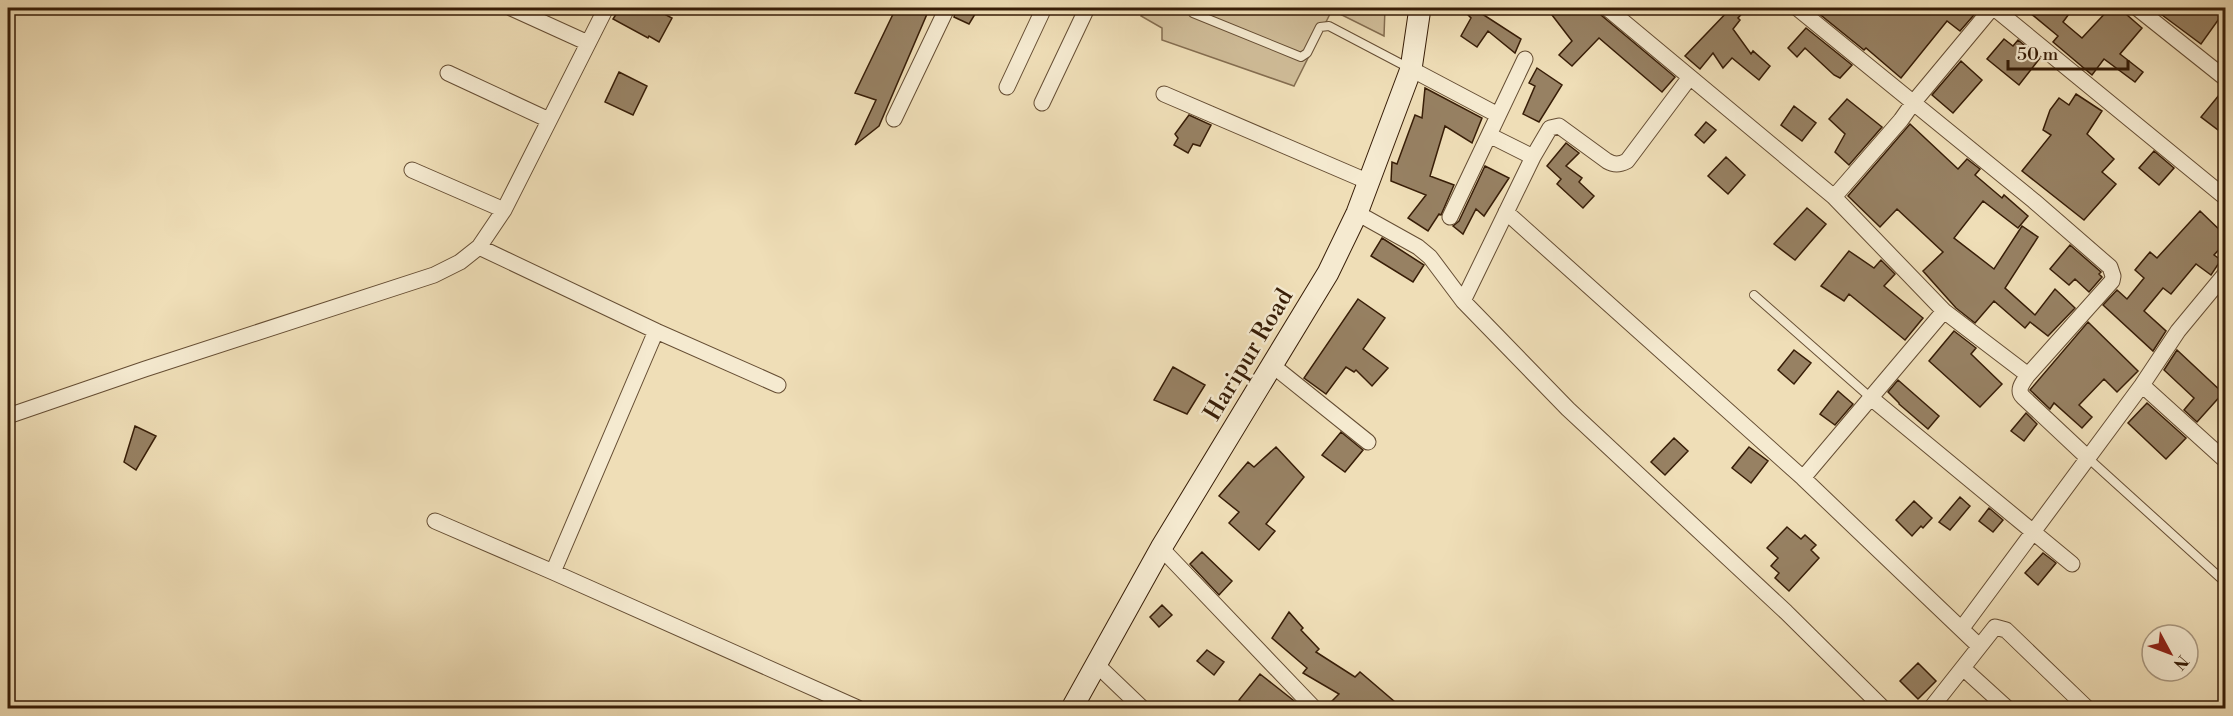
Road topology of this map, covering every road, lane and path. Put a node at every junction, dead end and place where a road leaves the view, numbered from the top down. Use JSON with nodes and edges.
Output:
{"nodes":[{"id":1,"x":511,"y":8,"type":"edge"},
{"id":2,"x":606,"y":8,"type":"edge"},
{"id":3,"x":947,"y":8,"type":"edge"},
{"id":4,"x":1044,"y":8,"type":"edge"},
{"id":5,"x":1087,"y":8,"type":"edge"},
{"id":6,"x":1420,"y":8,"type":"edge"},
{"id":7,"x":1607,"y":8,"type":"edge"},
{"id":8,"x":1797,"y":8,"type":"edge"},
{"id":9,"x":1993,"y":8,"type":"edge"},
{"id":10,"x":2137,"y":8,"type":"edge"},
{"id":11,"x":1193,"y":14,"type":"dead end"},
{"id":12,"x":588,"y":42,"type":"junction"},
{"id":13,"x":1525,"y":59,"type":"dead end"},
{"id":14,"x":1412,"y":69,"type":"junction"},
{"id":15,"x":448,"y":73,"type":"dead end"},
{"id":16,"x":1690,"y":77,"type":"junction"},
{"id":17,"x":2226,"y":79,"type":"edge"},
{"id":18,"x":1007,"y":87,"type":"dead end"},
{"id":19,"x":1164,"y":94,"type":"dead end"},
{"id":20,"x":1042,"y":103,"type":"dead end"},
{"id":21,"x":1913,"y":103,"type":"junction"},
{"id":22,"x":1498,"y":115,"type":"junction"},
{"id":23,"x":894,"y":119,"type":"dead end"},
{"id":24,"x":549,"y":120,"type":"junction"},
{"id":25,"x":1489,"y":135,"type":"junction"},
{"id":26,"x":1533,"y":157,"type":"junction"},
{"id":27,"x":412,"y":170,"type":"dead end"},
{"id":28,"x":1369,"y":182,"type":"junction"},
{"id":29,"x":1834,"y":197,"type":"junction"},
{"id":30,"x":2226,"y":198,"type":"edge"},
{"id":31,"x":504,"y":210,"type":"junction"},
{"id":32,"x":1506,"y":212,"type":"junction"},
{"id":33,"x":1358,"y":213,"type":"junction"},
{"id":34,"x":1450,"y":217,"type":"dead end"},
{"id":35,"x":479,"y":247,"type":"junction"},
{"id":36,"x":2226,"y":273,"type":"edge"},
{"id":37,"x":1754,"y":295,"type":"dead end"},
{"id":38,"x":1463,"y":301,"type":"junction"},
{"id":39,"x":1944,"y":311,"type":"junction"},
{"id":40,"x":656,"y":331,"type":"junction"},
{"id":41,"x":1272,"y":365,"type":"junction"},
{"id":42,"x":2028,"y":375,"type":"junction"},
{"id":43,"x":778,"y":385,"type":"dead end"},
{"id":44,"x":2142,"y":385,"type":"junction"},
{"id":45,"x":1871,"y":398,"type":"junction"},
{"id":46,"x":8,"y":416,"type":"edge"},
{"id":47,"x":1368,"y":442,"type":"dead end"},
{"id":48,"x":2088,"y":458,"type":"junction"},
{"id":49,"x":2226,"y":461,"type":"edge"},
{"id":50,"x":1803,"y":478,"type":"junction"},
{"id":51,"x":435,"y":521,"type":"dead end"},
{"id":52,"x":2033,"y":532,"type":"junction"},
{"id":53,"x":1161,"y":548,"type":"junction"},
{"id":54,"x":2072,"y":564,"type":"dead end"},
{"id":55,"x":553,"y":572,"type":"junction"},
{"id":56,"x":2226,"y":583,"type":"edge"},
{"id":57,"x":1962,"y":628,"type":"junction"},
{"id":58,"x":1979,"y":646,"type":"junction"},
{"id":59,"x":1096,"y":664,"type":"junction"},
{"id":60,"x":1963,"y":668,"type":"junction"},
{"id":61,"x":858,"y":708,"type":"edge"},
{"id":62,"x":1072,"y":708,"type":"edge"},
{"id":63,"x":1142,"y":708,"type":"edge"},
{"id":64,"x":1314,"y":708,"type":"edge"},
{"id":65,"x":1883,"y":708,"type":"edge"},
{"id":66,"x":1930,"y":708,"type":"edge"},
{"id":67,"x":2007,"y":708,"type":"edge"},
{"id":68,"x":2087,"y":708,"type":"edge"}],
"edges":[{"from":1,"to":12,"type":"street"},
{"from":2,"to":12,"type":"street"},
{"from":3,"to":23,"type":"street"},
{"from":4,"to":18,"type":"street"},
{"from":5,"to":20,"type":"street"},
{"from":6,"to":14,"type":"street","name":"Haripur Road"},
{"from":7,"to":16,"type":"street"},
{"from":8,"to":21,"type":"street"},
{"from":9,"to":21,"type":"street"},
{"from":9,"to":30,"type":"street"},
{"from":10,"to":17,"type":"street"},
{"from":11,"to":14,"type":"lane"},
{"from":12,"to":24,"type":"street"},
{"from":13,"to":22,"type":"street"},
{"from":14,"to":22,"type":"street"},
{"from":14,"to":28,"type":"street","name":"Haripur Road"},
{"from":15,"to":24,"type":"street"},
{"from":16,"to":26,"type":"street"},
{"from":16,"to":29,"type":"street"},
{"from":19,"to":28,"type":"street"},
{"from":21,"to":29,"type":"street"},
{"from":21,"to":42,"type":"street"},
{"from":22,"to":25,"type":"street"},
{"from":24,"to":31,"type":"street"},
{"from":25,"to":26,"type":"street"},
{"from":25,"to":34,"type":"street"},
{"from":26,"to":32,"type":"street"},
{"from":27,"to":31,"type":"street"},
{"from":28,"to":33,"type":"street","name":"Haripur Road"},
{"from":29,"to":39,"type":"street"},
{"from":31,"to":35,"type":"street"},
{"from":32,"to":38,"type":"street"},
{"from":32,"to":50,"type":"street"},
{"from":33,"to":38,"type":"street"},
{"from":33,"to":41,"type":"street","name":"Haripur Road"},
{"from":35,"to":40,"type":"street"},
{"from":35,"to":46,"type":"street"},
{"from":36,"to":44,"type":"street"},
{"from":37,"to":45,"type":"lane"},
{"from":38,"to":65,"type":"street"},
{"from":39,"to":42,"type":"street"},
{"from":39,"to":45,"type":"street"},
{"from":40,"to":43,"type":"street"},
{"from":40,"to":55,"type":"street"},
{"from":41,"to":47,"type":"street"},
{"from":41,"to":53,"type":"street","name":"Haripur Road"},
{"from":42,"to":48,"type":"street"},
{"from":44,"to":48,"type":"street"},
{"from":44,"to":49,"type":"street"},
{"from":45,"to":50,"type":"street"},
{"from":45,"to":52,"type":"street"},
{"from":48,"to":52,"type":"street"},
{"from":48,"to":56,"type":"lane"},
{"from":50,"to":57,"type":"street"},
{"from":51,"to":55,"type":"street"},
{"from":52,"to":54,"type":"street"},
{"from":52,"to":57,"type":"street"},
{"from":53,"to":59,"type":"street","name":"Haripur Road"},
{"from":53,"to":64,"type":"street"},
{"from":55,"to":61,"type":"street"},
{"from":57,"to":58,"type":"street"},
{"from":58,"to":60,"type":"street"},
{"from":58,"to":68,"type":"street"},
{"from":59,"to":62,"type":"street","name":"Haripur Road"},
{"from":59,"to":63,"type":"street"},
{"from":60,"to":66,"type":"street"},
{"from":60,"to":67,"type":"street"}]}
